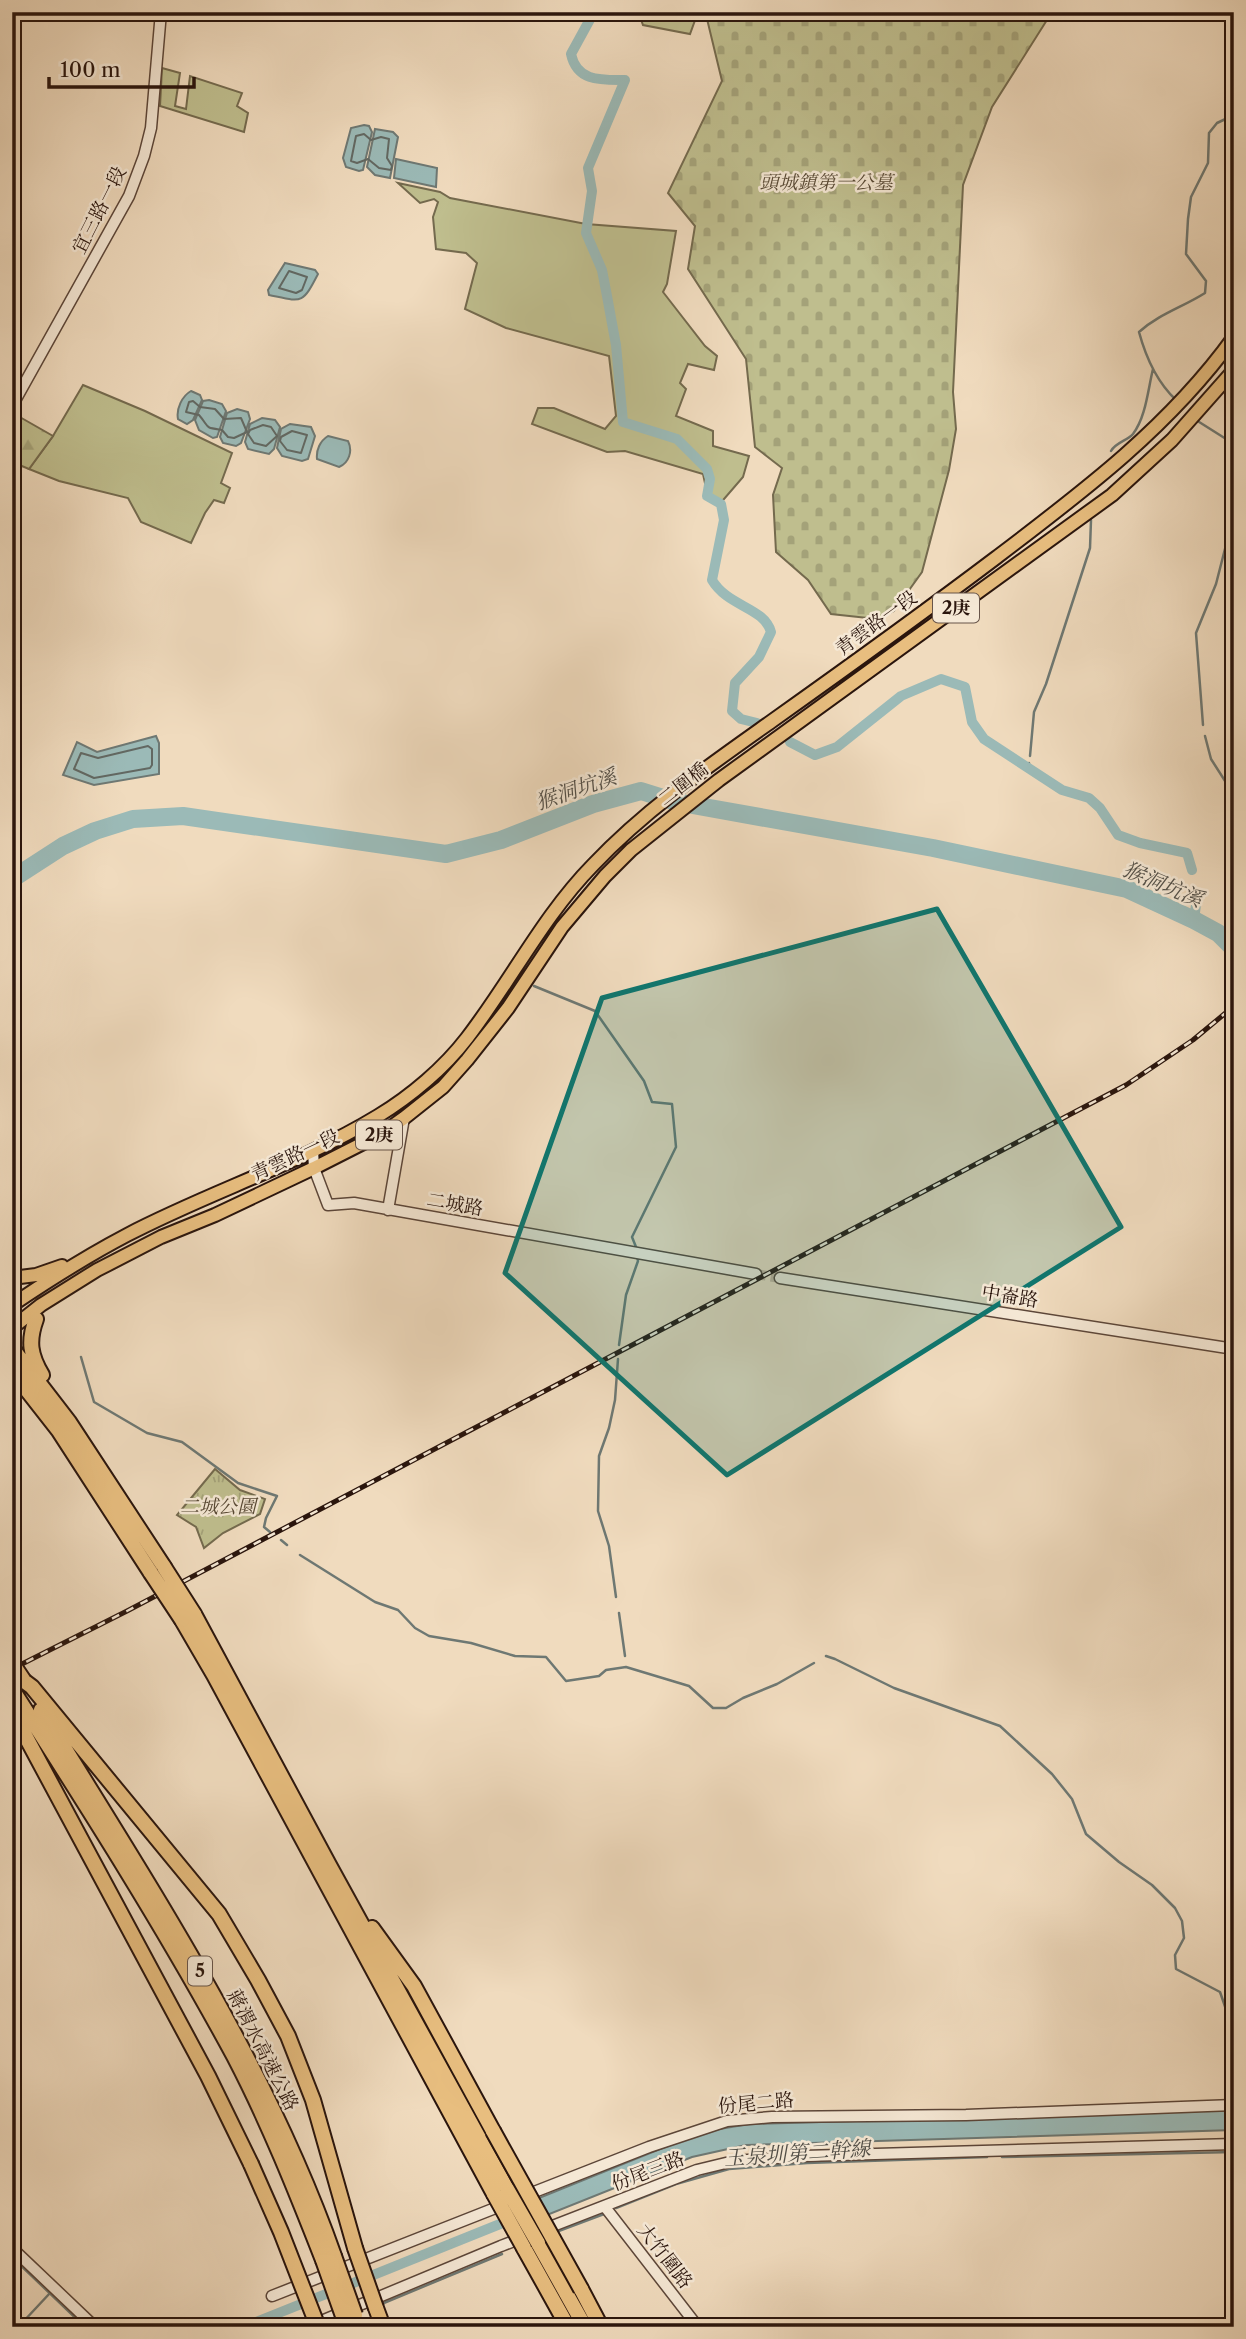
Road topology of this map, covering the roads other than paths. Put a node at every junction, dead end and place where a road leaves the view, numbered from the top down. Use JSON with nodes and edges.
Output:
{"nodes":[{"id":1,"x":161,"y":12,"type":"edge"},
{"id":2,"x":1234,"y":337,"type":"edge"},
{"id":3,"x":1234,"y":370,"type":"edge"},
{"id":4,"x":12,"y":406,"type":"edge"},
{"id":5,"x":709,"y":766,"type":"joint"},
{"id":6,"x":734,"y":770,"type":"joint"},
{"id":7,"x":631,"y":827,"type":"joint"},
{"id":8,"x":655,"y":830,"type":"joint"},
{"id":9,"x":404,"y":1118,"type":"junction"},
{"id":10,"x":313,"y":1150,"type":"junction"},
{"id":11,"x":314,"y":1168,"type":"junction"},
{"id":12,"x":253,"y":1177,"type":"junction"},
{"id":13,"x":260,"y":1192,"type":"junction"},
{"id":14,"x":388,"y":1210,"type":"junction"},
{"id":15,"x":86,"y":1258,"type":"junction"},
{"id":16,"x":756,"y":1274,"type":"tunnel mouth"},
{"id":17,"x":12,"y":1278,"type":"edge"},
{"id":18,"x":780,"y":1278,"type":"tunnel mouth"},
{"id":19,"x":12,"y":1305,"type":"edge"},
{"id":20,"x":38,"y":1312,"type":"junction"},
{"id":21,"x":12,"y":1328,"type":"edge"},
{"id":22,"x":12,"y":1348,"type":"edge"},
{"id":23,"x":1234,"y":1349,"type":"edge"},
{"id":24,"x":12,"y":1371,"type":"edge"},
{"id":25,"x":12,"y":1384,"type":"edge"},
{"id":26,"x":64,"y":1426,"type":"junction"},
{"id":27,"x":188,"y":1617,"type":"junction"},
{"id":28,"x":12,"y":1663,"type":"edge"},
{"id":29,"x":18,"y":1685,"type":"edge"},
{"id":30,"x":28,"y":1704,"type":"edge"},
{"id":31,"x":329,"y":1865,"type":"junction"},
{"id":32,"x":1234,"y":2105,"type":"edge"},
{"id":33,"x":1234,"y":2144,"type":"edge"},
{"id":34,"x":501,"y":2191,"type":"junction"},
{"id":35,"x":605,"y":2207,"type":"junction"},
{"id":36,"x":531,"y":2246,"type":"junction"},
{"id":37,"x":12,"y":2248,"type":"edge"},
{"id":38,"x":532,"y":2262,"type":"junction"},
{"id":39,"x":272,"y":2296,"type":"dead end"},
{"id":40,"x":351,"y":2322,"type":"edge"},
{"id":41,"x":96,"y":2327,"type":"edge"},
{"id":42,"x":307,"y":2327,"type":"edge"},
{"id":43,"x":318,"y":2327,"type":"edge"},
{"id":44,"x":383,"y":2327,"type":"edge"},
{"id":45,"x":560,"y":2327,"type":"edge"},
{"id":46,"x":568,"y":2327,"type":"edge"},
{"id":47,"x":584,"y":2327,"type":"edge"},
{"id":48,"x":601,"y":2327,"type":"edge"},
{"id":49,"x":698,"y":2327,"type":"edge"}],
"edges":[{"from":1,"to":4,"type":"street","name":"宜三路一段"},
{"from":2,"to":5,"type":"main road","name":"青雲路一段","number":"2庚"},
{"from":3,"to":6,"type":"main road","name":"青雲路一段","number":"2庚"},
{"from":5,"to":7,"type":"main road","name":"二圍橋","number":"2庚"},
{"from":6,"to":8,"type":"main road","name":"二圍橋","number":"2庚"},
{"from":7,"to":10,"type":"main road","name":"青雲路一段","number":"2庚"},
{"from":8,"to":9,"type":"main road","name":"青雲路一段","number":"2庚"},
{"from":9,"to":11,"type":"main road","name":"青雲路一段","number":"2庚"},
{"from":9,"to":14,"type":"street"},
{"from":10,"to":11,"type":"street","name":"二城路"},
{"from":10,"to":12,"type":"main road","name":"青雲路一段","number":"2庚"},
{"from":11,"to":13,"type":"main road","name":"青雲路一段","number":"2庚"},
{"from":11,"to":14,"type":"street","name":"二城路"},
{"from":12,"to":13,"type":"street"},
{"from":12,"to":15,"type":"main road","name":"青雲路一段","number":"2庚"},
{"from":13,"to":20,"type":"main road","name":"青雲路一段","number":"2庚"},
{"from":14,"to":16,"type":"street","name":"二城路"},
{"from":15,"to":17,"type":"main road"},
{"from":15,"to":19,"type":"main road","name":"青雲路一段","number":"2庚"},
{"from":18,"to":23,"type":"street","name":"中崙路"},
{"from":20,"to":21,"type":"main road","name":"青雲路一段","number":"2庚"},
{"from":20,"to":26,"type":"highway"},
{"from":22,"to":26,"type":"highway"},
{"from":24,"to":26,"type":"highway"},
{"from":25,"to":26,"type":"highway"},
{"from":26,"to":27,"type":"highway","bridge":true},
{"from":27,"to":31,"type":"highway"},
{"from":27,"to":34,"type":"highway"},
{"from":28,"to":29,"type":"highway","name":"蔣渭水高速公路","number":"5","bridge":true},
{"from":29,"to":30,"type":"highway","name":"蔣渭水高速公路","number":"5"},
{"from":30,"to":40,"type":"highway","name":"蔣渭水高速公路","number":"5","bridge":true},
{"from":30,"to":43,"type":"highway","bridge":true},
{"from":30,"to":44,"type":"highway","bridge":true},
{"from":31,"to":34,"type":"highway"},
{"from":31,"to":48,"type":"highway","bridge":true},
{"from":32,"to":39,"type":"street","name":"份尾二路"},
{"from":33,"to":35,"type":"street","name":"份尾三路"},
{"from":34,"to":36,"type":"highway","bridge":true},
{"from":35,"to":42,"type":"street","name":"份尾三路"},
{"from":35,"to":49,"type":"street","name":"大竹圍路"},
{"from":36,"to":38,"type":"highway"},
{"from":36,"to":47,"type":"highway"},
{"from":37,"to":41,"type":"street"},
{"from":38,"to":45,"type":"highway"},
{"from":38,"to":46,"type":"highway"}]}
